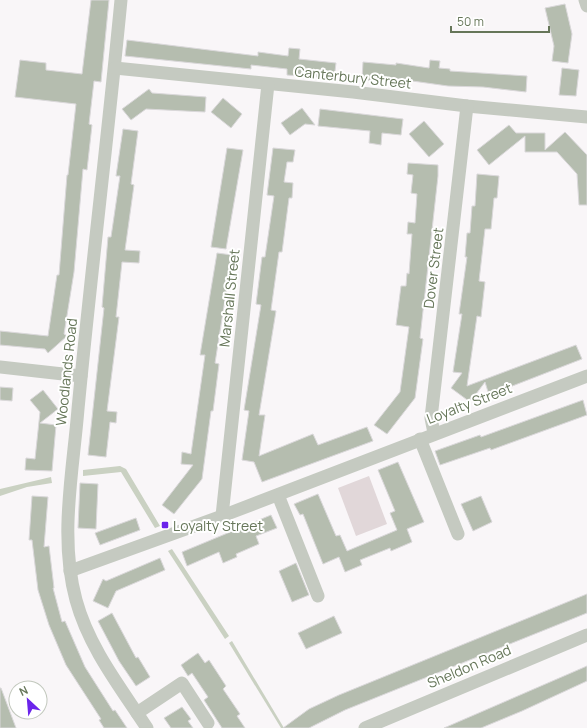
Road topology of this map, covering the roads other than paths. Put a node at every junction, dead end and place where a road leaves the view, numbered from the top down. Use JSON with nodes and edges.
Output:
{"nodes":[{"id":1,"x":121,"y":0,"type":"edge"},
{"id":2,"x":586,"y":0,"type":"edge"},
{"id":3,"x":587,"y":6,"type":"edge"},
{"id":4,"x":115,"y":68,"type":"junction"},
{"id":5,"x":268,"y":84,"type":"junction"},
{"id":6,"x":467,"y":106,"type":"junction"},
{"id":7,"x":587,"y":117,"type":"edge"},
{"id":8,"x":0,"y":367,"type":"edge"},
{"id":9,"x":81,"y":376,"type":"junction"},
{"id":10,"x":587,"y":376,"type":"edge"},
{"id":11,"x":434,"y":433,"type":"junction"},
{"id":12,"x":420,"y":439,"type":"junction"},
{"id":13,"x":278,"y":495,"type":"junction"},
{"id":14,"x":222,"y":516,"type":"junction"},
{"id":15,"x":458,"y":534,"type":"dead end"},
{"id":16,"x":70,"y":571,"type":"junction"},
{"id":17,"x":318,"y":596,"type":"dead end"},
{"id":18,"x":587,"y":635,"type":"edge"},
{"id":19,"x":137,"y":712,"type":"junction"},
{"id":20,"x":208,"y":723,"type":"dead end"},
{"id":21,"x":371,"y":727,"type":"edge"},
{"id":22,"x":147,"y":728,"type":"edge"}],
"edges":[{"from":1,"to":4,"type":"street","name":"Woodlands Road"},
{"from":2,"to":3,"type":"street"},
{"from":4,"to":5,"type":"street","name":"Canterbury Street"},
{"from":4,"to":9,"type":"street","name":"Woodlands Road"},
{"from":5,"to":6,"type":"street","name":"Canterbury Street"},
{"from":5,"to":14,"type":"street","name":"Marshall Street"},
{"from":6,"to":7,"type":"street","name":"Canterbury Street"},
{"from":6,"to":11,"type":"street","name":"Dover Street"},
{"from":8,"to":9,"type":"street"},
{"from":9,"to":16,"type":"street","name":"Woodlands Road"},
{"from":10,"to":11,"type":"street","name":"Loyalty Street"},
{"from":11,"to":12,"type":"street","name":"Loyalty Street"},
{"from":12,"to":13,"type":"street","name":"Loyalty Street"},
{"from":12,"to":15,"type":"street"},
{"from":13,"to":14,"type":"street","name":"Loyalty Street"},
{"from":13,"to":17,"type":"street"},
{"from":14,"to":16,"type":"street","name":"Loyalty Street"},
{"from":16,"to":19,"type":"street","name":"Woodlands Road"},
{"from":18,"to":21,"type":"street","name":"Sheldon Road"},
{"from":19,"to":20,"type":"street"},
{"from":19,"to":22,"type":"street","name":"Woodlands Road"}]}
